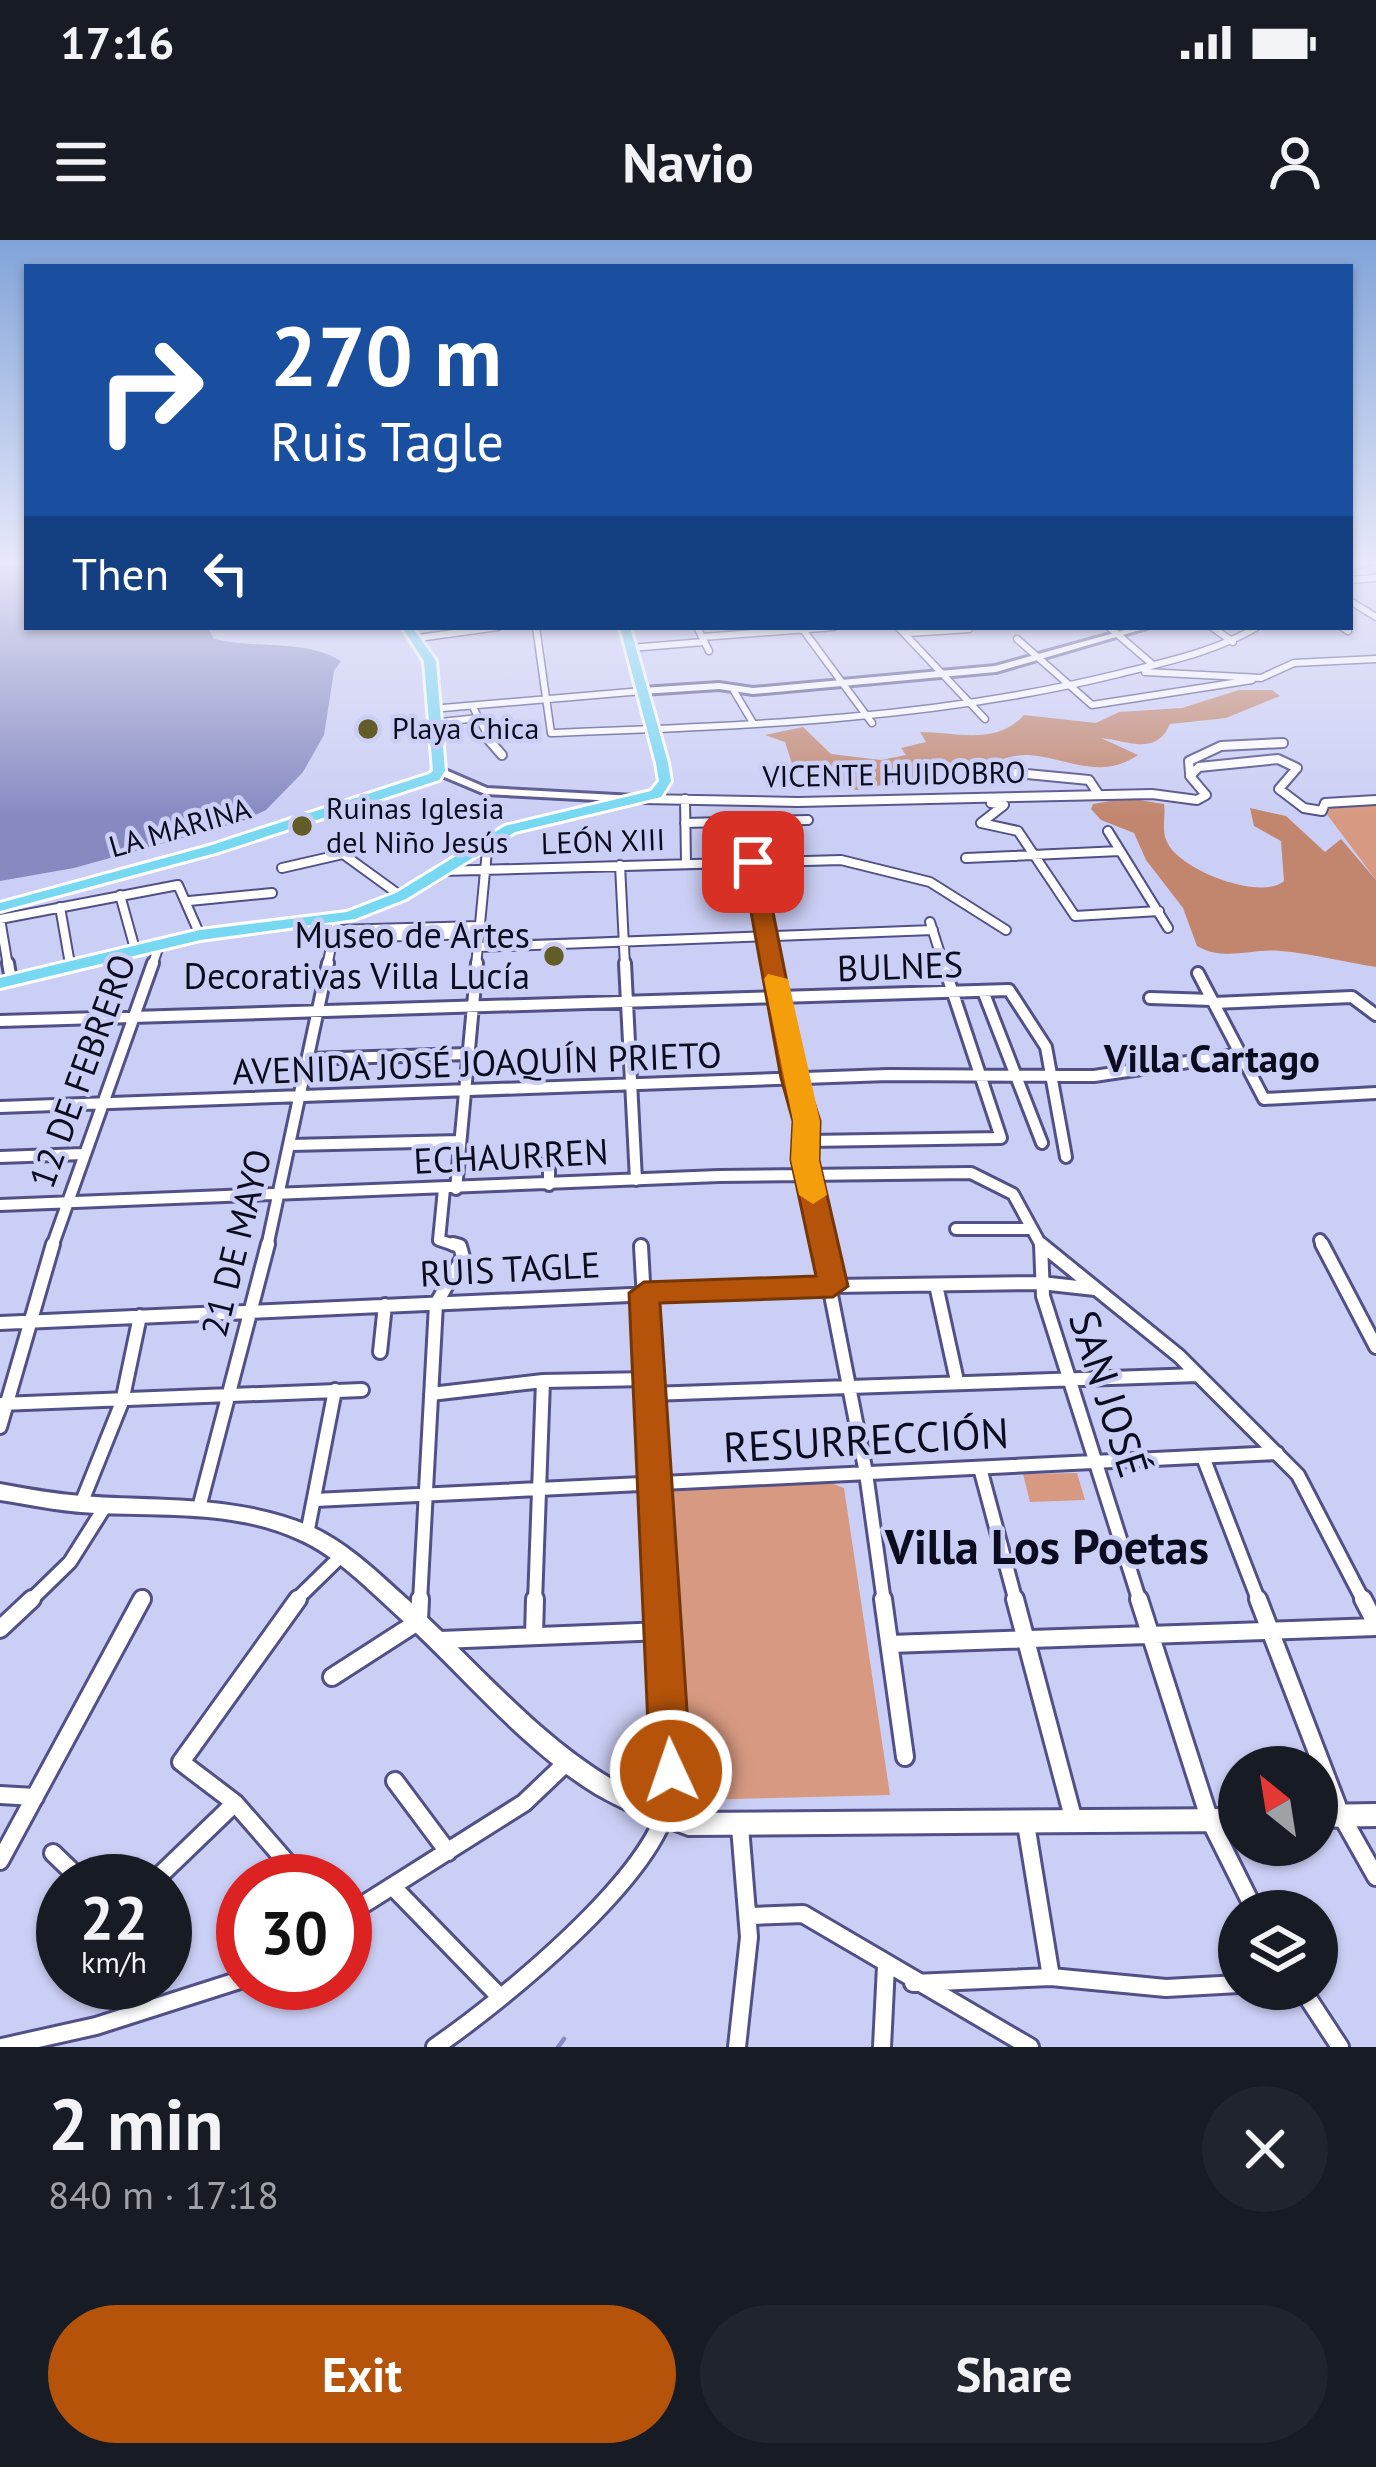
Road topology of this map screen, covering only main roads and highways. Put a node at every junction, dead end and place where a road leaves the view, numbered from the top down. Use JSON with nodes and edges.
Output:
{"nodes":[{"id":1,"x":420,"y":647,"type":"edge"},
{"id":2,"x":630,"y":647,"type":"edge"},
{"id":3,"x":0,"y":907,"type":"edge"},
{"id":4,"x":6,"y":981,"type":"edge"}],
"edges":[{"from":1,"to":3,"type":"main road","name":"LA MARINA"},
{"from":2,"to":4,"type":"main road"}]}
